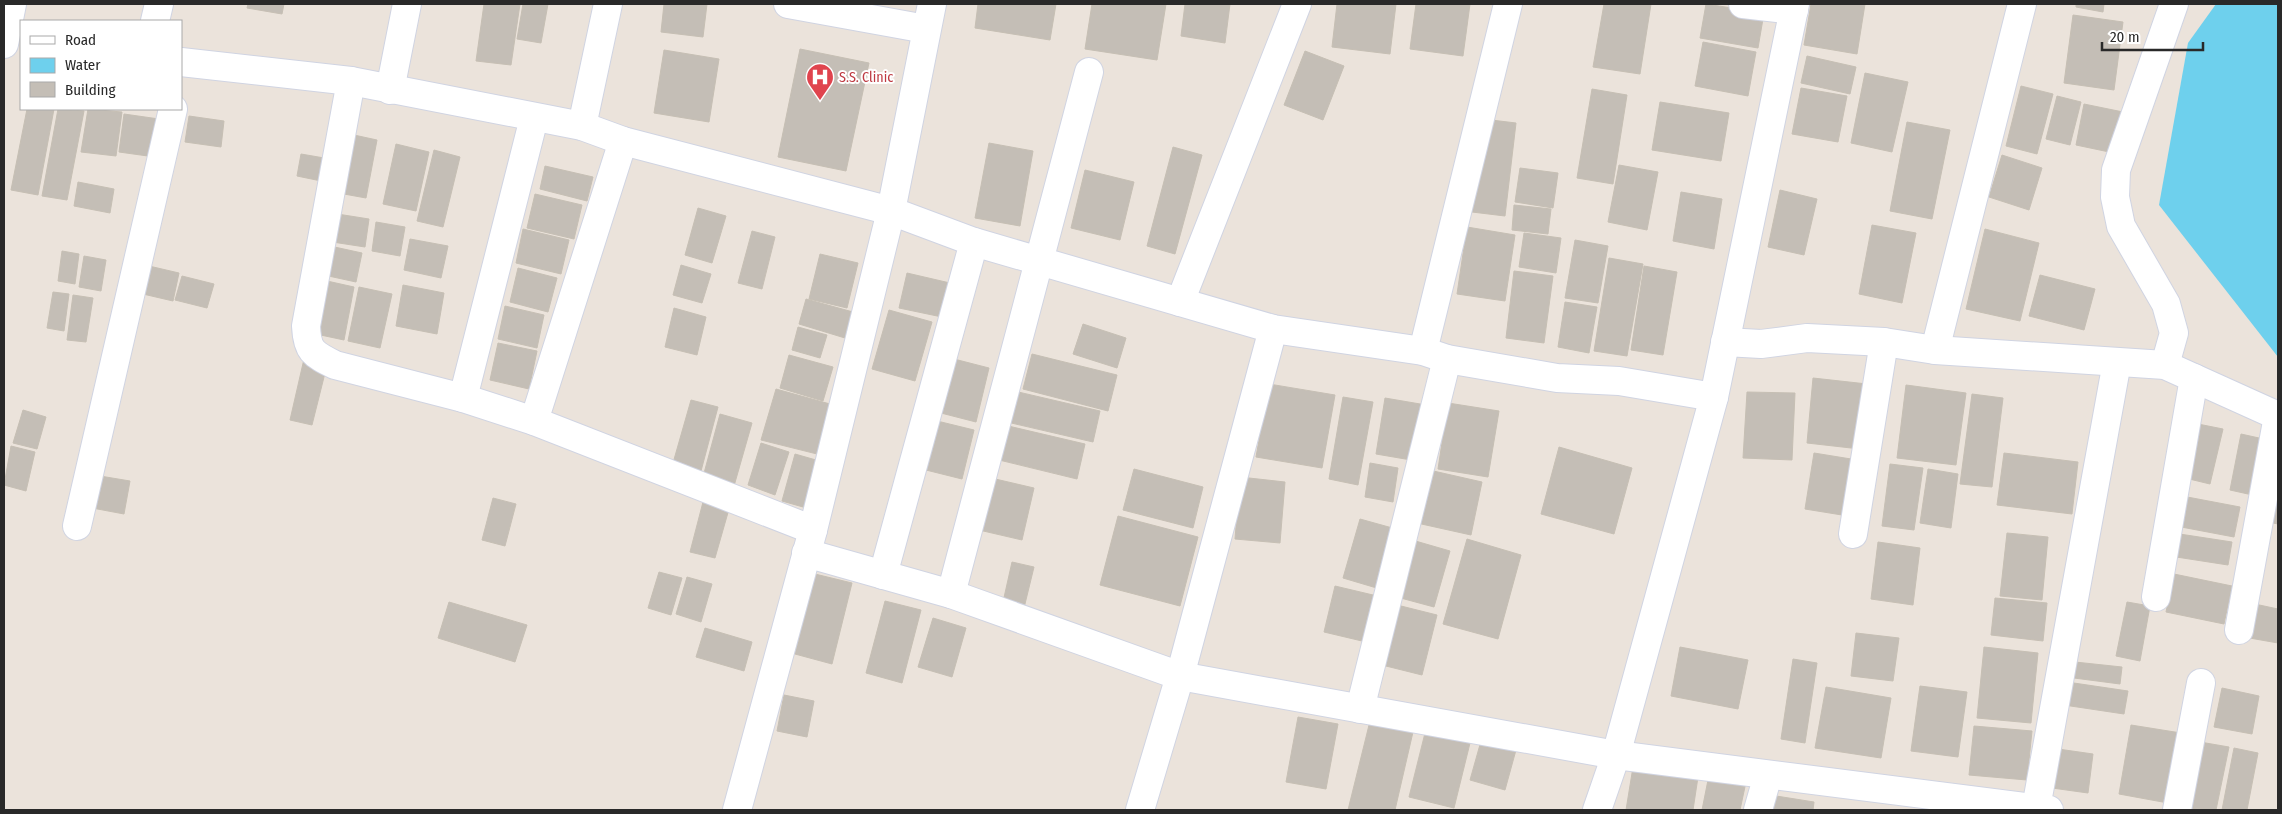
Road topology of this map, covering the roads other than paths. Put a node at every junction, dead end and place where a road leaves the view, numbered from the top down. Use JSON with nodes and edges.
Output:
{"nodes":[{"id":1,"x":12,"y":4,"type":"edge"},
{"id":2,"x":160,"y":4,"type":"edge"},
{"id":3,"x":407,"y":4,"type":"edge"},
{"id":4,"x":608,"y":4,"type":"edge"},
{"id":5,"x":788,"y":4,"type":"edge"},
{"id":6,"x":1297,"y":4,"type":"edge"},
{"id":7,"x":1508,"y":4,"type":"edge"},
{"id":8,"x":1743,"y":4,"type":"edge"},
{"id":9,"x":2022,"y":4,"type":"edge"},
{"id":10,"x":2174,"y":4,"type":"edge"},
{"id":11,"x":1794,"y":7,"type":"edge"},
{"id":12,"x":929,"y":16,"type":"edge"},
{"id":13,"x":155,"y":20,"type":"edge"},
{"id":14,"x":9,"y":35,"type":"edge"},
{"id":15,"x":182,"y":66,"type":"edge"},
{"id":16,"x":1089,"y":72,"type":"dead end"},
{"id":17,"x":351,"y":81,"type":"junction"},
{"id":18,"x":390,"y":90,"type":"junction"},
{"id":19,"x":173,"y":110,"type":"edge"},
{"id":20,"x":534,"y":118,"type":"junction"},
{"id":21,"x":582,"y":126,"type":"junction"},
{"id":22,"x":622,"y":141,"type":"junction"},
{"id":23,"x":891,"y":211,"type":"junction"},
{"id":24,"x":974,"y":242,"type":"junction"},
{"id":25,"x":1039,"y":261,"type":"junction"},
{"id":26,"x":1180,"y":302,"type":"junction"},
{"id":27,"x":1273,"y":329,"type":"junction"},
{"id":28,"x":1725,"y":342,"type":"junction"},
{"id":29,"x":1884,"y":342,"type":"junction"},
{"id":30,"x":1935,"y":350,"type":"junction"},
{"id":31,"x":1435,"y":355,"type":"junction"},
{"id":32,"x":2117,"y":362,"type":"junction"},
{"id":33,"x":2165,"y":365,"type":"junction"},
{"id":34,"x":2194,"y":378,"type":"junction"},
{"id":35,"x":1714,"y":397,"type":"junction"},
{"id":36,"x":463,"y":398,"type":"junction"},
{"id":37,"x":2278,"y":416,"type":"edge"},
{"id":38,"x":534,"y":421,"type":"junction"},
{"id":39,"x":77,"y":526,"type":"dead end"},
{"id":40,"x":1853,"y":534,"type":"dead end"},
{"id":41,"x":809,"y":542,"type":"junction"},
{"id":42,"x":883,"y":575,"type":"junction"},
{"id":43,"x":951,"y":594,"type":"junction"},
{"id":44,"x":2156,"y":597,"type":"dead end"},
{"id":45,"x":2239,"y":630,"type":"dead end"},
{"id":46,"x":1180,"y":676,"type":"junction"},
{"id":47,"x":2201,"y":683,"type":"dead end"},
{"id":48,"x":1360,"y":709,"type":"junction"},
{"id":49,"x":1616,"y":755,"type":"junction"},
{"id":50,"x":1768,"y":774,"type":"junction"},
{"id":51,"x":2042,"y":809,"type":"edge"},
{"id":52,"x":737,"y":810,"type":"edge"},
{"id":53,"x":1140,"y":810,"type":"edge"},
{"id":54,"x":1597,"y":810,"type":"edge"},
{"id":55,"x":1758,"y":810,"type":"edge"},
{"id":56,"x":2176,"y":810,"type":"edge"}],
"edges":[{"from":1,"to":14,"type":"street"},
{"from":2,"to":13,"type":"street"},
{"from":3,"to":18,"type":"street"},
{"from":4,"to":21,"type":"street"},
{"from":5,"to":12,"type":"street"},
{"from":6,"to":26,"type":"street"},
{"from":7,"to":31,"type":"street"},
{"from":8,"to":11,"type":"street"},
{"from":9,"to":30,"type":"street"},
{"from":10,"to":33,"type":"street"},
{"from":11,"to":28,"type":"street"},
{"from":12,"to":23,"type":"street"},
{"from":15,"to":17,"type":"street"},
{"from":16,"to":25,"type":"street"},
{"from":17,"to":18,"type":"street"},
{"from":17,"to":36,"type":"street"},
{"from":18,"to":20,"type":"street"},
{"from":19,"to":39,"type":"street"},
{"from":20,"to":21,"type":"street"},
{"from":20,"to":36,"type":"street"},
{"from":21,"to":22,"type":"street"},
{"from":22,"to":23,"type":"street"},
{"from":22,"to":38,"type":"street"},
{"from":23,"to":24,"type":"street"},
{"from":23,"to":41,"type":"street"},
{"from":24,"to":25,"type":"street"},
{"from":24,"to":42,"type":"street"},
{"from":25,"to":26,"type":"street"},
{"from":25,"to":43,"type":"street"},
{"from":26,"to":27,"type":"street"},
{"from":27,"to":31,"type":"street"},
{"from":27,"to":46,"type":"street"},
{"from":28,"to":29,"type":"street"},
{"from":28,"to":35,"type":"street"},
{"from":29,"to":30,"type":"street"},
{"from":29,"to":40,"type":"street"},
{"from":30,"to":32,"type":"street"},
{"from":31,"to":35,"type":"street"},
{"from":31,"to":48,"type":"street"},
{"from":32,"to":33,"type":"street"},
{"from":32,"to":51,"type":"street"},
{"from":33,"to":34,"type":"street"},
{"from":34,"to":37,"type":"street"},
{"from":34,"to":44,"type":"street"},
{"from":35,"to":49,"type":"street"},
{"from":36,"to":38,"type":"street"},
{"from":37,"to":45,"type":"street"},
{"from":38,"to":41,"type":"street"},
{"from":41,"to":42,"type":"street"},
{"from":41,"to":52,"type":"street"},
{"from":42,"to":43,"type":"street"},
{"from":43,"to":46,"type":"street"},
{"from":46,"to":48,"type":"street"},
{"from":46,"to":53,"type":"street"},
{"from":47,"to":56,"type":"street"},
{"from":48,"to":49,"type":"street"},
{"from":49,"to":50,"type":"street"},
{"from":49,"to":54,"type":"street"},
{"from":50,"to":51,"type":"street"},
{"from":50,"to":55,"type":"street"}]}
